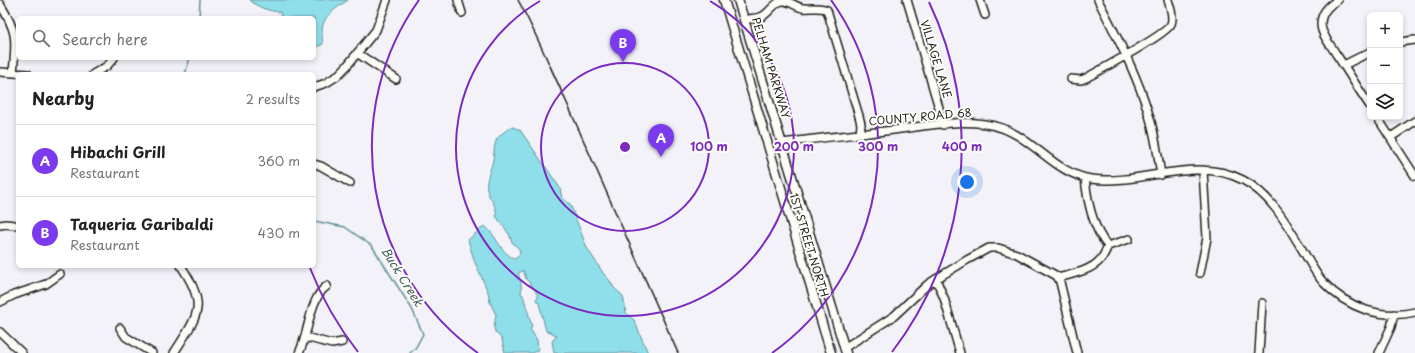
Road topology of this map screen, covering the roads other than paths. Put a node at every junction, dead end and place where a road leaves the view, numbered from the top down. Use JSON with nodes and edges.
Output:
{"nodes":[{"id":1,"x":387,"y":0,"type":"edge"},
{"id":2,"x":458,"y":0,"type":"edge"},
{"id":3,"x":738,"y":0,"type":"edge"},
{"id":4,"x":907,"y":0,"type":"edge"},
{"id":5,"x":980,"y":0,"type":"edge"},
{"id":6,"x":1098,"y":0,"type":"edge"},
{"id":7,"x":1168,"y":0,"type":"edge"},
{"id":8,"x":1338,"y":0,"type":"edge"},
{"id":9,"x":727,"y":1,"type":"edge"},
{"id":10,"x":0,"y":4,"type":"edge"},
{"id":11,"x":462,"y":13,"type":"dead end"},
{"id":12,"x":985,"y":15,"type":"dead end"},
{"id":13,"x":744,"y":20,"type":"junction"},
{"id":14,"x":1415,"y":40,"type":"edge"},
{"id":15,"x":1403,"y":42,"type":"edge"},
{"id":16,"x":357,"y":53,"type":"junction"},
{"id":17,"x":1367,"y":54,"type":"edge"},
{"id":18,"x":1126,"y":55,"type":"junction"},
{"id":19,"x":112,"y":60,"type":"edge"},
{"id":20,"x":1344,"y":65,"type":"junction"},
{"id":21,"x":0,"y":72,"type":"edge"},
{"id":22,"x":96,"y":72,"type":"edge"},
{"id":23,"x":13,"y":73,"type":"junction"},
{"id":24,"x":16,"y":73,"type":"edge"},
{"id":25,"x":396,"y":79,"type":"dead end"},
{"id":26,"x":1072,"y":79,"type":"dead end"},
{"id":27,"x":316,"y":86,"type":"edge"},
{"id":28,"x":1367,"y":101,"type":"edge"},
{"id":29,"x":1380,"y":120,"type":"edge"},
{"id":30,"x":1415,"y":121,"type":"edge"},
{"id":31,"x":943,"y":125,"type":"junction"},
{"id":32,"x":860,"y":134,"type":"junction"},
{"id":33,"x":1391,"y":137,"type":"junction"},
{"id":34,"x":767,"y":143,"type":"junction"},
{"id":35,"x":782,"y":143,"type":"junction"},
{"id":36,"x":316,"y":165,"type":"edge"},
{"id":37,"x":1204,"y":170,"type":"junction"},
{"id":38,"x":1161,"y":175,"type":"junction"},
{"id":39,"x":1415,"y":176,"type":"edge"},
{"id":40,"x":1085,"y":178,"type":"junction"},
{"id":41,"x":350,"y":183,"type":"dead end"},
{"id":42,"x":802,"y":210,"type":"junction"},
{"id":43,"x":788,"y":214,"type":"junction"},
{"id":44,"x":0,"y":225,"type":"edge"},
{"id":45,"x":14,"y":226,"type":"dead end"},
{"id":46,"x":1129,"y":239,"type":"dead end"},
{"id":47,"x":1108,"y":246,"type":"junction"},
{"id":48,"x":184,"y":268,"type":"edge"},
{"id":49,"x":1200,"y":273,"type":"dead end"},
{"id":50,"x":60,"y":274,"type":"dead end"},
{"id":51,"x":822,"y":276,"type":"junction"},
{"id":52,"x":1058,"y":278,"type":"junction"},
{"id":53,"x":936,"y":279,"type":"junction"},
{"id":54,"x":809,"y":280,"type":"junction"},
{"id":55,"x":327,"y":286,"type":"dead end"},
{"id":56,"x":0,"y":302,"type":"edge"},
{"id":57,"x":1262,"y":303,"type":"dead end"},
{"id":58,"x":1415,"y":312,"type":"edge"},
{"id":59,"x":1394,"y":314,"type":"junction"},
{"id":60,"x":120,"y":328,"type":"dead end"},
{"id":61,"x":0,"y":332,"type":"edge"},
{"id":62,"x":305,"y":337,"type":"junction"},
{"id":63,"x":342,"y":342,"type":"dead end"},
{"id":64,"x":845,"y":351,"type":"edge"},
{"id":65,"x":22,"y":353,"type":"edge"},
{"id":66,"x":152,"y":353,"type":"edge"},
{"id":67,"x":174,"y":353,"type":"edge"},
{"id":68,"x":299,"y":353,"type":"edge"},
{"id":69,"x":831,"y":353,"type":"edge"},
{"id":70,"x":836,"y":353,"type":"edge"},
{"id":71,"x":960,"y":353,"type":"edge"},
{"id":72,"x":1077,"y":353,"type":"edge"},
{"id":73,"x":1259,"y":353,"type":"edge"},
{"id":74,"x":1379,"y":353,"type":"edge"}],
"edges":[{"from":1,"to":16,"type":"street"},
{"from":2,"to":11,"type":"street"},
{"from":3,"to":13,"type":"main road","name":"PELHAM PARKWAY"},
{"from":4,"to":31,"type":"street","name":"VILLAGE LANE"},
{"from":5,"to":12,"type":"street"},
{"from":6,"to":18,"type":"street"},
{"from":7,"to":18,"type":"street"},
{"from":8,"to":20,"type":"street"},
{"from":9,"to":34,"type":"main road"},
{"from":10,"to":23,"type":"street"},
{"from":13,"to":32,"type":"street"},
{"from":13,"to":35,"type":"main road","name":"PELHAM PARKWAY"},
{"from":14,"to":15,"type":"street"},
{"from":16,"to":25,"type":"street"},
{"from":16,"to":27,"type":"street"},
{"from":17,"to":20,"type":"street"},
{"from":18,"to":26,"type":"street"},
{"from":18,"to":38,"type":"street"},
{"from":19,"to":22,"type":"street"},
{"from":20,"to":28,"type":"street"},
{"from":21,"to":23,"type":"street"},
{"from":23,"to":24,"type":"street"},
{"from":29,"to":33,"type":"street"},
{"from":30,"to":33,"type":"street"},
{"from":31,"to":32,"type":"street","name":"COUNTY ROAD 68"},
{"from":31,"to":40,"type":"street","name":"COUNTY ROAD 68"},
{"from":32,"to":35,"type":"street","name":"COUNTY ROAD 68"},
{"from":33,"to":39,"type":"street"},
{"from":34,"to":35,"type":"main road"},
{"from":34,"to":43,"type":"main road","name":"1ST STREET NORTH"},
{"from":35,"to":42,"type":"main road","name":"1ST STREET NORTH"},
{"from":36,"to":41,"type":"street"},
{"from":37,"to":38,"type":"street","name":"COUNTY ROAD 68"},
{"from":37,"to":49,"type":"street"},
{"from":37,"to":59,"type":"street","name":"COUNTY ROAD 68"},
{"from":38,"to":40,"type":"street","name":"COUNTY ROAD 68"},
{"from":40,"to":47,"type":"street"},
{"from":42,"to":43,"type":"main road"},
{"from":42,"to":51,"type":"main road","name":"1ST STREET NORTH"},
{"from":43,"to":54,"type":"main road","name":"1ST STREET NORTH"},
{"from":44,"to":45,"type":"street"},
{"from":46,"to":47,"type":"street"},
{"from":47,"to":52,"type":"street"},
{"from":48,"to":67,"type":"street"},
{"from":50,"to":56,"type":"street"},
{"from":51,"to":54,"type":"main road"},
{"from":51,"to":64,"type":"main road","name":"1ST STREET NORTH"},
{"from":52,"to":53,"type":"street"},
{"from":52,"to":72,"type":"street"},
{"from":53,"to":64,"type":"street"},
{"from":53,"to":71,"type":"street"},
{"from":54,"to":69,"type":"main road","name":"1ST STREET NORTH"},
{"from":55,"to":62,"type":"street"},
{"from":57,"to":73,"type":"street"},
{"from":58,"to":59,"type":"street","name":"COUNTY ROAD 68"},
{"from":59,"to":74,"type":"street"},
{"from":60,"to":66,"type":"street"},
{"from":61,"to":65,"type":"street"},
{"from":62,"to":63,"type":"street"},
{"from":62,"to":68,"type":"street"},
{"from":64,"to":70,"type":"main road"}]}
